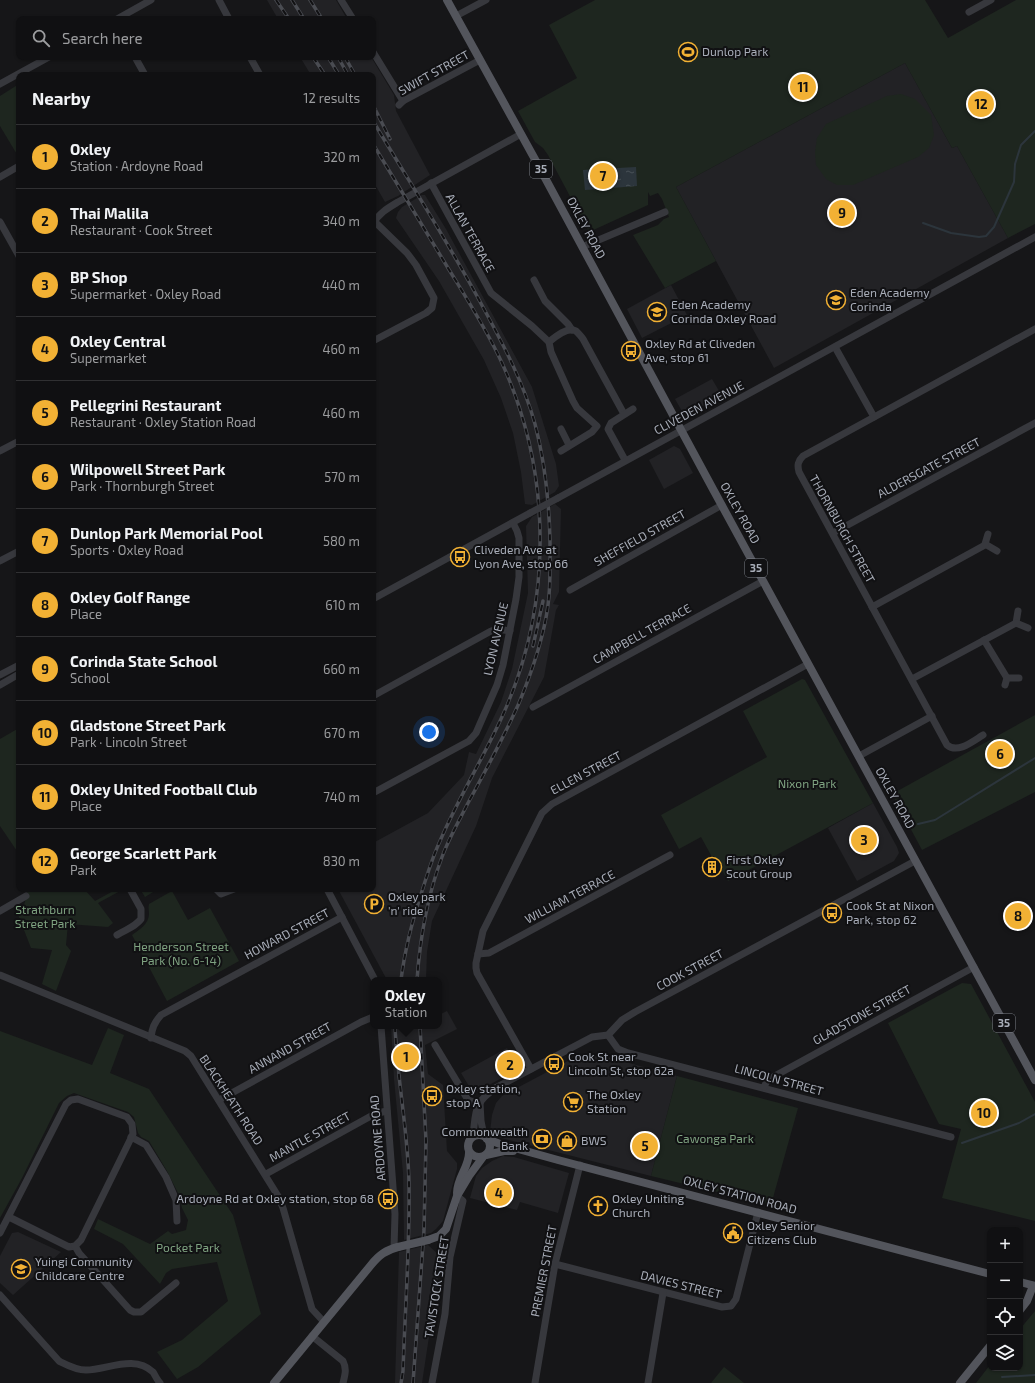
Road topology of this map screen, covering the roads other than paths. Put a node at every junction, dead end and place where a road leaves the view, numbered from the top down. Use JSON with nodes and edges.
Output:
{"nodes":[{"id":1,"x":151,"y":0,"type":"edge"},
{"id":2,"x":219,"y":0,"type":"edge"},
{"id":3,"x":342,"y":0,"type":"edge"},
{"id":4,"x":447,"y":0,"type":"edge"},
{"id":5,"x":486,"y":0,"type":"edge"},
{"id":6,"x":986,"y":1,"type":"edge"},
{"id":7,"x":969,"y":12,"type":"dead end"},
{"id":8,"x":122,"y":16,"type":"edge"},
{"id":9,"x":227,"y":16,"type":"edge"},
{"id":10,"x":351,"y":16,"type":"edge"},
{"id":11,"x":456,"y":16,"type":"junction"},
{"id":12,"x":376,"y":57,"type":"edge"},
{"id":13,"x":45,"y":60,"type":"edge"},
{"id":14,"x":137,"y":60,"type":"edge"},
{"id":15,"x":252,"y":60,"type":"edge"},
{"id":16,"x":480,"y":60,"type":"junction"},
{"id":17,"x":28,"y":72,"type":"edge"},
{"id":18,"x":143,"y":72,"type":"edge"},
{"id":19,"x":258,"y":72,"type":"edge"},
{"id":20,"x":16,"y":77,"type":"edge"},
{"id":21,"x":0,"y":84,"type":"edge"},
{"id":22,"x":521,"y":134,"type":"junction"},
{"id":23,"x":16,"y":168,"type":"edge"},
{"id":24,"x":0,"y":177,"type":"edge"},
{"id":25,"x":431,"y":184,"type":"junction"},
{"id":26,"x":665,"y":212,"type":"dead end"},
{"id":27,"x":376,"y":220,"type":"edge"},
{"id":28,"x":0,"y":222,"type":"edge"},
{"id":29,"x":376,"y":224,"type":"edge"},
{"id":30,"x":1035,"y":238,"type":"edge"},
{"id":31,"x":582,"y":247,"type":"junction"},
{"id":32,"x":16,"y":251,"type":"edge"},
{"id":33,"x":534,"y":280,"type":"dead end"},
{"id":34,"x":1035,"y":329,"type":"edge"},
{"id":35,"x":572,"y":330,"type":"junction"},
{"id":36,"x":376,"y":339,"type":"edge"},
{"id":37,"x":549,"y":342,"type":"junction"},
{"id":38,"x":835,"y":347,"type":"junction"},
{"id":39,"x":633,"y":409,"type":"dead end"},
{"id":40,"x":624,"y":414,"type":"junction"},
{"id":41,"x":874,"y":417,"type":"junction"},
{"id":42,"x":1035,"y":424,"type":"edge"},
{"id":43,"x":597,"y":426,"type":"junction"},
{"id":44,"x":561,"y":429,"type":"dead end"},
{"id":45,"x":608,"y":429,"type":"junction"},
{"id":46,"x":681,"y":430,"type":"junction"},
{"id":47,"x":16,"y":443,"type":"edge"},
{"id":48,"x":569,"y":445,"type":"junction"},
{"id":49,"x":0,"y":451,"type":"edge"},
{"id":50,"x":561,"y":451,"type":"dead end"},
{"id":51,"x":625,"y":460,"type":"junction"},
{"id":52,"x":722,"y":506,"type":"junction"},
{"id":53,"x":513,"y":522,"type":"junction"},
{"id":54,"x":833,"y":533,"type":"junction"},
{"id":55,"x":988,"y":534,"type":"dead end"},
{"id":56,"x":985,"y":545,"type":"junction"},
{"id":57,"x":998,"y":551,"type":"dead end"},
{"id":58,"x":16,"y":553,"type":"edge"},
{"id":59,"x":0,"y":561,"type":"edge"},
{"id":60,"x":763,"y":580,"type":"junction"},
{"id":61,"x":570,"y":590,"type":"dead end"},
{"id":62,"x":376,"y":597,"type":"edge"},
{"id":63,"x":872,"y":606,"type":"junction"},
{"id":64,"x":1018,"y":611,"type":"dead end"},
{"id":65,"x":1016,"y":623,"type":"junction"},
{"id":66,"x":1028,"y":628,"type":"dead end"},
{"id":67,"x":510,"y":631,"type":"junction"},
{"id":68,"x":984,"y":640,"type":"junction"},
{"id":69,"x":808,"y":664,"type":"junction"},
{"id":70,"x":16,"y":667,"type":"edge"},
{"id":71,"x":0,"y":675,"type":"edge"},
{"id":72,"x":16,"y":676,"type":"edge"},
{"id":73,"x":1019,"y":678,"type":"dead end"},
{"id":74,"x":912,"y":679,"type":"junction"},
{"id":75,"x":0,"y":684,"type":"edge"},
{"id":76,"x":376,"y":694,"type":"edge"},
{"id":77,"x":533,"y":707,"type":"dead end"},
{"id":78,"x":932,"y":716,"type":"junction"},
{"id":79,"x":983,"y":735,"type":"dead end"},
{"id":80,"x":859,"y":756,"type":"junction"},
{"id":81,"x":376,"y":791,"type":"edge"},
{"id":82,"x":670,"y":855,"type":"dead end"},
{"id":83,"x":916,"y":860,"type":"junction"},
{"id":84,"x":132,"y":892,"type":"edge"},
{"id":85,"x":328,"y":892,"type":"edge"},
{"id":86,"x":26,"y":896,"type":"dead end"},
{"id":87,"x":0,"y":911,"type":"edge"},
{"id":88,"x":342,"y":917,"type":"junction"},
{"id":89,"x":117,"y":935,"type":"dead end"},
{"id":90,"x":478,"y":954,"type":"junction"},
{"id":91,"x":974,"y":967,"type":"junction"},
{"id":92,"x":0,"y":975,"type":"edge"},
{"id":93,"x":373,"y":977,"type":"edge"},
{"id":94,"x":370,"y":1018,"type":"edge"},
{"id":95,"x":380,"y":1029,"type":"edge"},
{"id":96,"x":608,"y":1035,"type":"junction"},
{"id":97,"x":151,"y":1038,"type":"junction"},
{"id":98,"x":435,"y":1045,"type":"dead end"},
{"id":99,"x":532,"y":1069,"type":"junction"},
{"id":100,"x":1035,"y":1080,"type":"edge"},
{"id":101,"x":764,"y":1087,"type":"junction"},
{"id":102,"x":219,"y":1100,"type":"junction"},
{"id":103,"x":480,"y":1103,"type":"junction"},
{"id":104,"x":387,"y":1111,"type":"junction"},
{"id":105,"x":473,"y":1136,"type":"junction"},
{"id":106,"x":131,"y":1137,"type":"junction"},
{"id":107,"x":951,"y":1137,"type":"dead end"},
{"id":108,"x":485,"y":1138,"type":"junction"},
{"id":109,"x":530,"y":1152,"type":"junction"},
{"id":110,"x":469,"y":1153,"type":"junction"},
{"id":111,"x":484,"y":1156,"type":"junction"},
{"id":112,"x":580,"y":1165,"type":"junction"},
{"id":113,"x":266,"y":1174,"type":"junction"},
{"id":114,"x":457,"y":1196,"type":"junction"},
{"id":115,"x":758,"y":1212,"type":"junction"},
{"id":116,"x":9,"y":1217,"type":"junction"},
{"id":117,"x":177,"y":1222,"type":"dead end"},
{"id":118,"x":0,"y":1233,"type":"edge"},
{"id":119,"x":75,"y":1246,"type":"junction"},
{"id":120,"x":396,"y":1248,"type":"junction"},
{"id":121,"x":555,"y":1264,"type":"junction"},
{"id":122,"x":987,"y":1273,"type":"edge"},
{"id":123,"x":176,"y":1283,"type":"dead end"},
{"id":124,"x":1023,"y":1283,"type":"edge"},
{"id":125,"x":1034,"y":1286,"type":"edge"},
{"id":126,"x":663,"y":1293,"type":"junction"},
{"id":127,"x":0,"y":1295,"type":"edge"},
{"id":128,"x":1023,"y":1306,"type":"edge"},
{"id":129,"x":324,"y":1322,"type":"junction"},
{"id":130,"x":312,"y":1336,"type":"junction"},
{"id":131,"x":987,"y":1350,"type":"edge"},
{"id":132,"x":160,"y":1383,"type":"edge"},
{"id":133,"x":274,"y":1383,"type":"edge"},
{"id":134,"x":343,"y":1383,"type":"edge"},
{"id":135,"x":432,"y":1383,"type":"edge"},
{"id":136,"x":536,"y":1383,"type":"edge"},
{"id":137,"x":648,"y":1383,"type":"edge"},
{"id":138,"x":960,"y":1383,"type":"edge"}],
"edges":[{"from":1,"to":8,"type":"street"},
{"from":2,"to":9,"type":"street"},
{"from":3,"to":10,"type":"street"},
{"from":4,"to":11,"type":"main road","name":"OXLEY ROAD","number":"35"},
{"from":5,"to":11,"type":"street"},
{"from":6,"to":7,"type":"street"},
{"from":11,"to":16,"type":"main road","name":"OXLEY ROAD","number":"35"},
{"from":12,"to":16,"type":"street","name":"SWIFT STREET"},
{"from":13,"to":17,"type":"street"},
{"from":14,"to":18,"type":"street"},
{"from":15,"to":19,"type":"street"},
{"from":16,"to":22,"type":"main road","name":"OXLEY ROAD","number":"35"},
{"from":20,"to":21,"type":"street"},
{"from":22,"to":25,"type":"street","name":"ALLAN TERRACE"},
{"from":22,"to":31,"type":"main road","name":"OXLEY ROAD","number":"35"},
{"from":23,"to":24,"type":"street"},
{"from":25,"to":27,"type":"street","name":"ALLAN TERRACE"},
{"from":25,"to":37,"type":"street","name":"ALLAN TERRACE"},
{"from":26,"to":31,"type":"street"},
{"from":28,"to":32,"type":"street"},
{"from":29,"to":36,"type":"street"},
{"from":30,"to":38,"type":"street","name":"CLIVEDEN AVENUE"},
{"from":31,"to":46,"type":"main road","name":"OXLEY ROAD","number":"35"},
{"from":33,"to":35,"type":"street"},
{"from":34,"to":41,"type":"street","name":"THORNBURGH STREET"},
{"from":35,"to":37,"type":"street"},
{"from":35,"to":40,"type":"street"},
{"from":37,"to":43,"type":"street"},
{"from":38,"to":41,"type":"street"},
{"from":38,"to":46,"type":"street","name":"CLIVEDEN AVENUE"},
{"from":39,"to":40,"type":"street"},
{"from":40,"to":45,"type":"street"},
{"from":41,"to":54,"type":"street","name":"THORNBURGH STREET"},
{"from":42,"to":54,"type":"street","name":"ALDERSGATE STREET"},
{"from":43,"to":45,"type":"street"},
{"from":43,"to":48,"type":"street"},
{"from":44,"to":48,"type":"street"},
{"from":45,"to":51,"type":"street"},
{"from":46,"to":51,"type":"street","name":"CLIVEDEN AVENUE"},
{"from":46,"to":52,"type":"main road","name":"OXLEY ROAD","number":"35"},
{"from":47,"to":49,"type":"street"},
{"from":48,"to":50,"type":"street"},
{"from":51,"to":53,"type":"street","name":"CLIVEDEN AVENUE","bridge":true},
{"from":52,"to":60,"type":"main road","name":"OXLEY ROAD","number":"35"},
{"from":52,"to":61,"type":"street","name":"SHEFFIELD STREET"},
{"from":53,"to":62,"type":"street","name":"CLIVEDEN AVENUE"},
{"from":53,"to":67,"type":"street","name":"LYON AVENUE"},
{"from":54,"to":63,"type":"street","name":"THORNBURGH STREET"},
{"from":55,"to":56,"type":"street"},
{"from":56,"to":57,"type":"street"},
{"from":56,"to":63,"type":"street"},
{"from":58,"to":59,"type":"street"},
{"from":60,"to":69,"type":"main road","name":"OXLEY ROAD","number":"35"},
{"from":60,"to":77,"type":"street","name":"CAMPBELL TERRACE"},
{"from":63,"to":74,"type":"street","name":"THORNBURGH STREET"},
{"from":64,"to":65,"type":"street"},
{"from":65,"to":66,"type":"street"},
{"from":65,"to":68,"type":"street"},
{"from":67,"to":76,"type":"street"},
{"from":67,"to":81,"type":"street","name":"LYON AVENUE"},
{"from":68,"to":73,"type":"street"},
{"from":68,"to":74,"type":"street"},
{"from":69,"to":80,"type":"main road","name":"OXLEY ROAD","number":"35"},
{"from":69,"to":90,"type":"street","name":"ELLEN STREET"},
{"from":70,"to":71,"type":"street"},
{"from":72,"to":75,"type":"street"},
{"from":74,"to":78,"type":"street","name":"THORNBURGH STREET"},
{"from":78,"to":79,"type":"street","name":"THORNBURGH STREET"},
{"from":78,"to":80,"type":"street"},
{"from":80,"to":83,"type":"main road","name":"OXLEY ROAD","number":"35"},
{"from":82,"to":90,"type":"street","name":"WILLIAM TERRACE"},
{"from":83,"to":91,"type":"main road","name":"OXLEY ROAD","number":"35"},
{"from":83,"to":96,"type":"street","name":"COOK STREET"},
{"from":84,"to":89,"type":"street"},
{"from":85,"to":88,"type":"street"},
{"from":86,"to":87,"type":"street"},
{"from":88,"to":93,"type":"street"},
{"from":88,"to":97,"type":"street","name":"HOWARD STREET"},
{"from":90,"to":99,"type":"street","name":"ELLEN STREET"},
{"from":91,"to":100,"type":"main road","name":"OXLEY ROAD","number":"35"},
{"from":91,"to":101,"type":"street","name":"GLADSTONE STREET"},
{"from":92,"to":97,"type":"street","name":"BLACKHEATH ROAD"},
{"from":94,"to":102,"type":"street","name":"ANNAND STREET"},
{"from":95,"to":104,"type":"street","name":"ARDOYNE ROAD"},
{"from":96,"to":99,"type":"street"},
{"from":96,"to":101,"type":"street","name":"LINCOLN STREET"},
{"from":97,"to":102,"type":"street","name":"BLACKHEATH ROAD"},
{"from":98,"to":103,"type":"street"},
{"from":99,"to":103,"type":"street"},
{"from":101,"to":107,"type":"street","name":"LINCOLN STREET"},
{"from":102,"to":113,"type":"street","name":"BLACKHEATH ROAD"},
{"from":103,"to":105,"type":"street"},
{"from":103,"to":108,"type":"street"},
{"from":104,"to":113,"type":"street","name":"MANTLE STREET"},
{"from":104,"to":120,"type":"street","name":"ARDOYNE ROAD"},
{"from":105,"to":108,"type":"main road"},
{"from":105,"to":110,"type":"main road"},
{"from":106,"to":116,"type":"street"},
{"from":106,"to":117,"type":"street"},
{"from":106,"to":119,"type":"street"},
{"from":108,"to":109,"type":"main road","name":"OXLEY STATION ROAD"},
{"from":108,"to":111,"type":"main road"},
{"from":109,"to":111,"type":"main road","name":"OXLEY STATION ROAD"},
{"from":109,"to":112,"type":"main road","name":"OXLEY STATION ROAD"},
{"from":110,"to":111,"type":"main road"},
{"from":110,"to":114,"type":"main road"},
{"from":111,"to":114,"type":"main road"},
{"from":112,"to":115,"type":"main road","name":"OXLEY STATION ROAD"},
{"from":112,"to":121,"type":"street","name":"PREMIER STREET"},
{"from":113,"to":129,"type":"street","name":"BLACKHEATH ROAD"},
{"from":114,"to":120,"type":"main road","bridge":true},
{"from":114,"to":135,"type":"street","name":"TAVISTOCK STREET"},
{"from":115,"to":122,"type":"main road","name":"OXLEY STATION ROAD"},
{"from":115,"to":126,"type":"street","name":"DAVIES STREET"},
{"from":116,"to":118,"type":"street"},
{"from":116,"to":119,"type":"street"},
{"from":119,"to":123,"type":"street"},
{"from":120,"to":129,"type":"main road"},
{"from":121,"to":126,"type":"street","name":"DAVIES STREET"},
{"from":121,"to":136,"type":"street","name":"PREMIER STREET"},
{"from":124,"to":125,"type":"main road"},
{"from":125,"to":128,"type":"main road"},
{"from":126,"to":137,"type":"street"},
{"from":127,"to":132,"type":"street"},
{"from":129,"to":130,"type":"main road"},
{"from":130,"to":133,"type":"main road"},
{"from":130,"to":134,"type":"street"},
{"from":131,"to":138,"type":"main road"}]}
